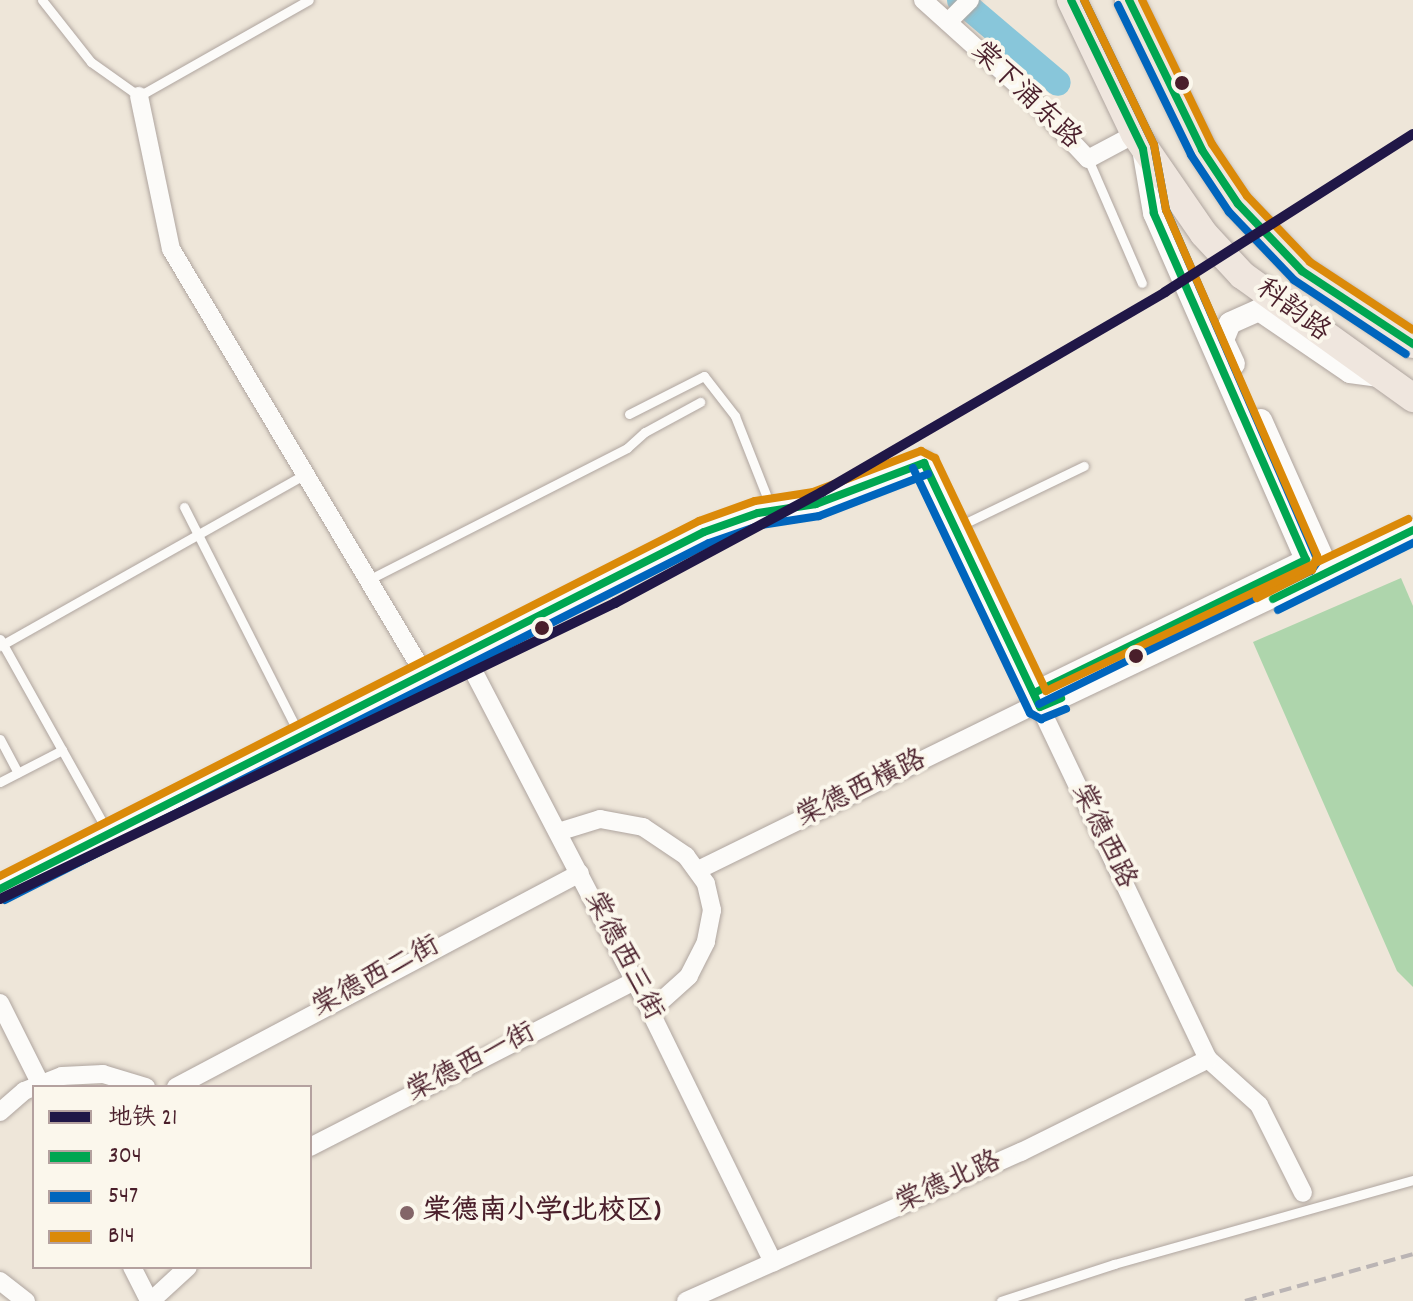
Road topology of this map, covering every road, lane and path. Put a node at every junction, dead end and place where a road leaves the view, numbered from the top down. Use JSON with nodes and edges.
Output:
{"nodes":[{"id":1,"x":42,"y":0,"type":"edge"},
{"id":2,"x":309,"y":0,"type":"edge"},
{"id":3,"x":923,"y":0,"type":"edge"},
{"id":4,"x":970,"y":0,"type":"edge"},
{"id":5,"x":1071,"y":0,"type":"edge"},
{"id":6,"x":1129,"y":0,"type":"edge"},
{"id":7,"x":948,"y":22,"type":"junction"},
{"id":8,"x":139,"y":96,"type":"junction"},
{"id":9,"x":1139,"y":141,"type":"junction"},
{"id":10,"x":1088,"y":159,"type":"junction"},
{"id":11,"x":1142,"y":283,"type":"dead end"},
{"id":12,"x":1413,"y":344,"type":"edge"},
{"id":13,"x":1380,"y":376,"type":"junction"},
{"id":14,"x":1413,"y":398,"type":"edge"},
{"id":15,"x":700,"y":402,"type":"dead end"},
{"id":16,"x":629,"y":414,"type":"dead end"},
{"id":17,"x":1084,"y":466,"type":"dead end"},
{"id":18,"x":305,"y":474,"type":"junction"},
{"id":19,"x":184,"y":507,"type":"dead end"},
{"id":20,"x":772,"y":510,"type":"junction"},
{"id":21,"x":955,"y":528,"type":"junction"},
{"id":22,"x":1413,"y":530,"type":"edge"},
{"id":23,"x":196,"y":539,"type":"junction"},
{"id":24,"x":1320,"y":561,"type":"junction"},
{"id":25,"x":368,"y":580,"type":"junction"},
{"id":26,"x":1,"y":643,"type":"edge"},
{"id":27,"x":465,"y":655,"type":"junction"},
{"id":28,"x":425,"y":675,"type":"junction"},
{"id":29,"x":1033,"y":703,"type":"junction"},
{"id":30,"x":301,"y":738,"type":"junction"},
{"id":31,"x":0,"y":739,"type":"edge"},
{"id":32,"x":62,"y":750,"type":"junction"},
{"id":33,"x":18,"y":773,"type":"junction"},
{"id":34,"x":0,"y":782,"type":"edge"},
{"id":35,"x":558,"y":832,"type":"junction"},
{"id":36,"x":109,"y":834,"type":"junction"},
{"id":37,"x":698,"y":870,"type":"junction"},
{"id":38,"x":580,"y":873,"type":"junction"},
{"id":39,"x":2,"y":883,"type":"edge"},
{"id":40,"x":635,"y":981,"type":"junction"},
{"id":41,"x":0,"y":1003,"type":"edge"},
{"id":42,"x":650,"y":1011,"type":"junction"},
{"id":43,"x":1208,"y":1059,"type":"junction"},
{"id":44,"x":41,"y":1085,"type":"edge"},
{"id":45,"x":139,"y":1085,"type":"edge"},
{"id":46,"x":180,"y":1085,"type":"edge"},
{"id":47,"x":32,"y":1091,"type":"edge"},
{"id":48,"x":0,"y":1112,"type":"edge"},
{"id":49,"x":312,"y":1146,"type":"edge"},
{"id":50,"x":1413,"y":1180,"type":"edge"},
{"id":51,"x":1303,"y":1193,"type":"dead end"},
{"id":52,"x":773,"y":1262,"type":"junction"},
{"id":53,"x":133,"y":1269,"type":"edge"},
{"id":54,"x":186,"y":1269,"type":"edge"},
{"id":55,"x":0,"y":1281,"type":"edge"},
{"id":56,"x":14,"y":1299,"type":"edge"},
{"id":57,"x":150,"y":1301,"type":"edge"},
{"id":58,"x":686,"y":1301,"type":"edge"},
{"id":59,"x":1001,"y":1301,"type":"edge"}],
"edges":[{"from":1,"to":8,"type":"lane"},
{"from":2,"to":8,"type":"lane"},
{"from":3,"to":7,"type":"street","name":"棠下涌东路"},
{"from":4,"to":7,"type":"street"},
{"from":5,"to":9,"type":"highway","name":"科韵路"},
{"from":6,"to":12,"type":"highway","name":"科韵路"},
{"from":7,"to":10,"type":"street","name":"棠下涌东路"},
{"from":8,"to":18,"type":"street"},
{"from":9,"to":10,"type":"street","name":"棠下涌东路"},
{"from":9,"to":13,"type":"highway","name":"科韵路"},
{"from":9,"to":24,"type":"street"},
{"from":10,"to":11,"type":"lane"},
{"from":13,"to":14,"type":"highway","name":"科韵路"},
{"from":13,"to":24,"type":"street"},
{"from":15,"to":25,"type":"lane"},
{"from":16,"to":20,"type":"lane"},
{"from":17,"to":21,"type":"lane"},
{"from":18,"to":23,"type":"lane"},
{"from":18,"to":25,"type":"street"},
{"from":19,"to":23,"type":"lane"},
{"from":20,"to":21,"type":"street","name":"棠德西路"},
{"from":20,"to":27,"type":"street"},
{"from":21,"to":29,"type":"street","name":"棠德西路"},
{"from":22,"to":24,"type":"street"},
{"from":23,"to":26,"type":"lane"},
{"from":23,"to":30,"type":"lane"},
{"from":24,"to":29,"type":"street"},
{"from":25,"to":28,"type":"street"},
{"from":26,"to":32,"type":"lane"},
{"from":27,"to":28,"type":"street"},
{"from":27,"to":35,"type":"street","name":"棠德西三街"},
{"from":28,"to":30,"type":"street"},
{"from":29,"to":37,"type":"street","name":"棠德西横路"},
{"from":29,"to":43,"type":"street","name":"棠德西路"},
{"from":30,"to":36,"type":"street"},
{"from":31,"to":33,"type":"lane"},
{"from":32,"to":33,"type":"lane"},
{"from":32,"to":36,"type":"lane"},
{"from":33,"to":34,"type":"lane"},
{"from":35,"to":37,"type":"street"},
{"from":35,"to":38,"type":"street","name":"棠德西三街"},
{"from":36,"to":39,"type":"street"},
{"from":37,"to":42,"type":"street"},
{"from":38,"to":40,"type":"street","name":"棠德西三街"},
{"from":38,"to":46,"type":"street","name":"棠德西二街"},
{"from":40,"to":42,"type":"street","name":"棠德西三街"},
{"from":40,"to":49,"type":"street","name":"棠德西一街"},
{"from":41,"to":44,"type":"street"},
{"from":42,"to":52,"type":"street","name":"棠德西三街"},
{"from":43,"to":51,"type":"street","name":"棠德西路"},
{"from":43,"to":52,"type":"street","name":"棠德北路"},
{"from":44,"to":45,"type":"street"},
{"from":47,"to":48,"type":"street"},
{"from":50,"to":59,"type":"lane"},
{"from":52,"to":58,"type":"street","name":"棠德北路"},
{"from":53,"to":57,"type":"street"},
{"from":54,"to":57,"type":"street"},
{"from":55,"to":56,"type":"street"}]}
